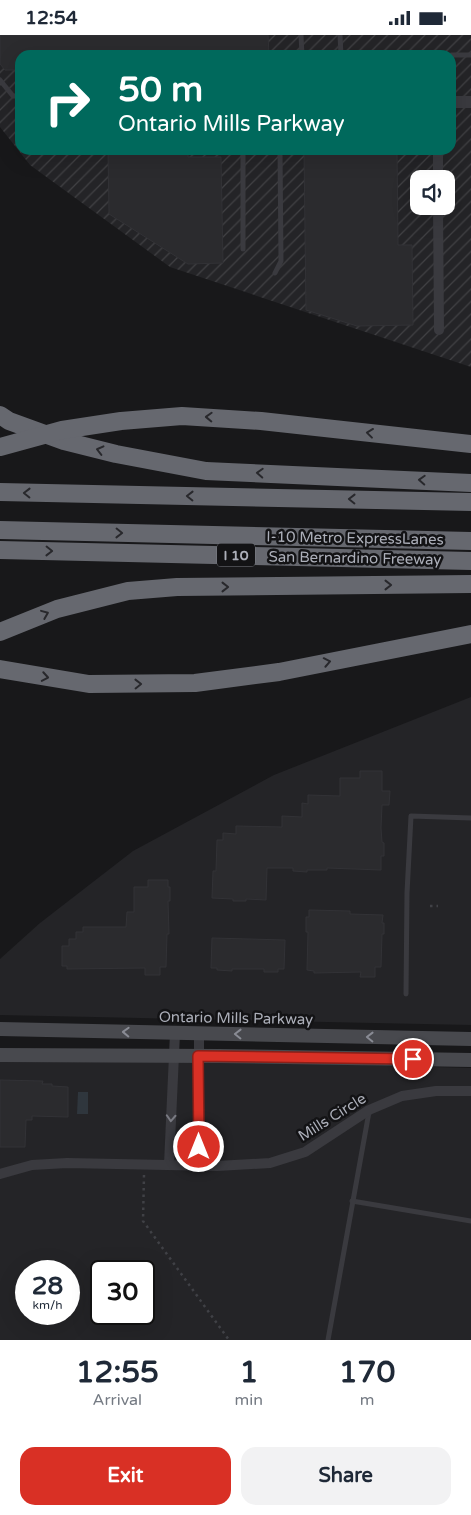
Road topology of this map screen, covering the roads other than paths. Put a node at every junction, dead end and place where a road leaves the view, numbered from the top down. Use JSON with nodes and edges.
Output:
{"nodes":[{"id":1,"x":301,"y":35,"type":"edge"},
{"id":2,"x":340,"y":35,"type":"edge"},
{"id":3,"x":302,"y":50,"type":"edge"},
{"id":4,"x":341,"y":50,"type":"edge"},
{"id":5,"x":456,"y":55,"type":"edge"},
{"id":6,"x":471,"y":55,"type":"edge"},
{"id":7,"x":0,"y":80,"type":"edge"},
{"id":8,"x":15,"y":96,"type":"edge"},
{"id":9,"x":456,"y":102,"type":"edge"},
{"id":10,"x":471,"y":102,"type":"edge"},
{"id":11,"x":243,"y":155,"type":"edge"},
{"id":12,"x":280,"y":155,"type":"edge"},
{"id":13,"x":438,"y":155,"type":"edge"},
{"id":14,"x":438,"y":170,"type":"edge"},
{"id":15,"x":438,"y":215,"type":"edge"},
{"id":16,"x":243,"y":249,"type":"dead end"},
{"id":17,"x":275,"y":273,"type":"dead end"},
{"id":18,"x":439,"y":329,"type":"dead end"},
{"id":19,"x":0,"y":415,"type":"edge"},
{"id":20,"x":471,"y":444,"type":"edge"},
{"id":21,"x":0,"y":447,"type":"edge"},
{"id":22,"x":471,"y":483,"type":"edge"},
{"id":23,"x":0,"y":492,"type":"edge"},
{"id":24,"x":471,"y":501,"type":"edge"},
{"id":25,"x":0,"y":530,"type":"edge"},
{"id":26,"x":471,"y":541,"type":"edge"},
{"id":27,"x":0,"y":550,"type":"edge"},
{"id":28,"x":471,"y":561,"type":"edge"},
{"id":29,"x":471,"y":584,"type":"edge"},
{"id":30,"x":0,"y":632,"type":"edge"},
{"id":31,"x":471,"y":634,"type":"edge"},
{"id":32,"x":0,"y":669,"type":"edge"},
{"id":33,"x":471,"y":818,"type":"edge"},
{"id":34,"x":406,"y":994,"type":"dead end"},
{"id":35,"x":0,"y":1029,"type":"edge"},
{"id":36,"x":175,"y":1033,"type":"junction"},
{"id":37,"x":199,"y":1033,"type":"junction"},
{"id":38,"x":471,"y":1039,"type":"edge"},
{"id":39,"x":0,"y":1055,"type":"edge"},
{"id":40,"x":174,"y":1056,"type":"junction"},
{"id":41,"x":198,"y":1056,"type":"junction"},
{"id":42,"x":471,"y":1060,"type":"edge"},
{"id":43,"x":471,"y":1091,"type":"edge"},
{"id":44,"x":369,"y":1110,"type":"junction"},
{"id":45,"x":169,"y":1164,"type":"junction"},
{"id":46,"x":199,"y":1165,"type":"junction"},
{"id":47,"x":0,"y":1174,"type":"edge"},
{"id":48,"x":352,"y":1201,"type":"junction"},
{"id":49,"x":471,"y":1221,"type":"edge"},
{"id":50,"x":330,"y":1340,"type":"edge"}],
"edges":[{"from":1,"to":3,"type":"lane"},
{"from":2,"to":4,"type":"lane"},
{"from":5,"to":6,"type":"lane"},
{"from":7,"to":8,"type":"lane"},
{"from":9,"to":10,"type":"street"},
{"from":11,"to":16,"type":"lane"},
{"from":12,"to":17,"type":"lane"},
{"from":13,"to":14,"type":"street"},
{"from":15,"to":18,"type":"street"},
{"from":22,"to":19,"type":"highway","one_way":true},
{"from":20,"to":21,"type":"highway","one_way":true},
{"from":24,"to":23,"type":"highway","one_way":true},
{"from":25,"to":26,"type":"highway","name":"I-10 Metro ExpressLanes","one_way":true},
{"from":27,"to":28,"type":"highway","name":"San Bernardino Freeway","number":"I 10","one_way":true},
{"from":30,"to":29,"type":"highway","one_way":true},
{"from":32,"to":31,"type":"highway","one_way":true},
{"from":33,"to":34,"type":"lane"},
{"from":36,"to":35,"type":"main road","name":"Ontario Mills Parkway","one_way":true},
{"from":36,"to":37,"type":"main road","name":"Ontario Mills Parkway"},
{"from":36,"to":40,"type":"street"},
{"from":38,"to":37,"type":"main road","name":"Ontario Mills Parkway","one_way":true},
{"from":37,"to":41,"type":"street"},
{"from":39,"to":40,"type":"main road"},
{"from":40,"to":41,"type":"main road"},
{"from":40,"to":45,"type":"street","one_way":true},
{"from":41,"to":42,"type":"main road"},
{"from":41,"to":46,"type":"street"},
{"from":43,"to":44,"type":"street","name":"Mills Circle"},
{"from":44,"to":46,"type":"street","name":"Mills Circle"},
{"from":44,"to":48,"type":"lane"},
{"from":45,"to":46,"type":"street","name":"Mills Circle"},
{"from":45,"to":47,"type":"street","name":"Mills Circle"},
{"from":48,"to":49,"type":"lane"},
{"from":48,"to":50,"type":"lane"}]}
